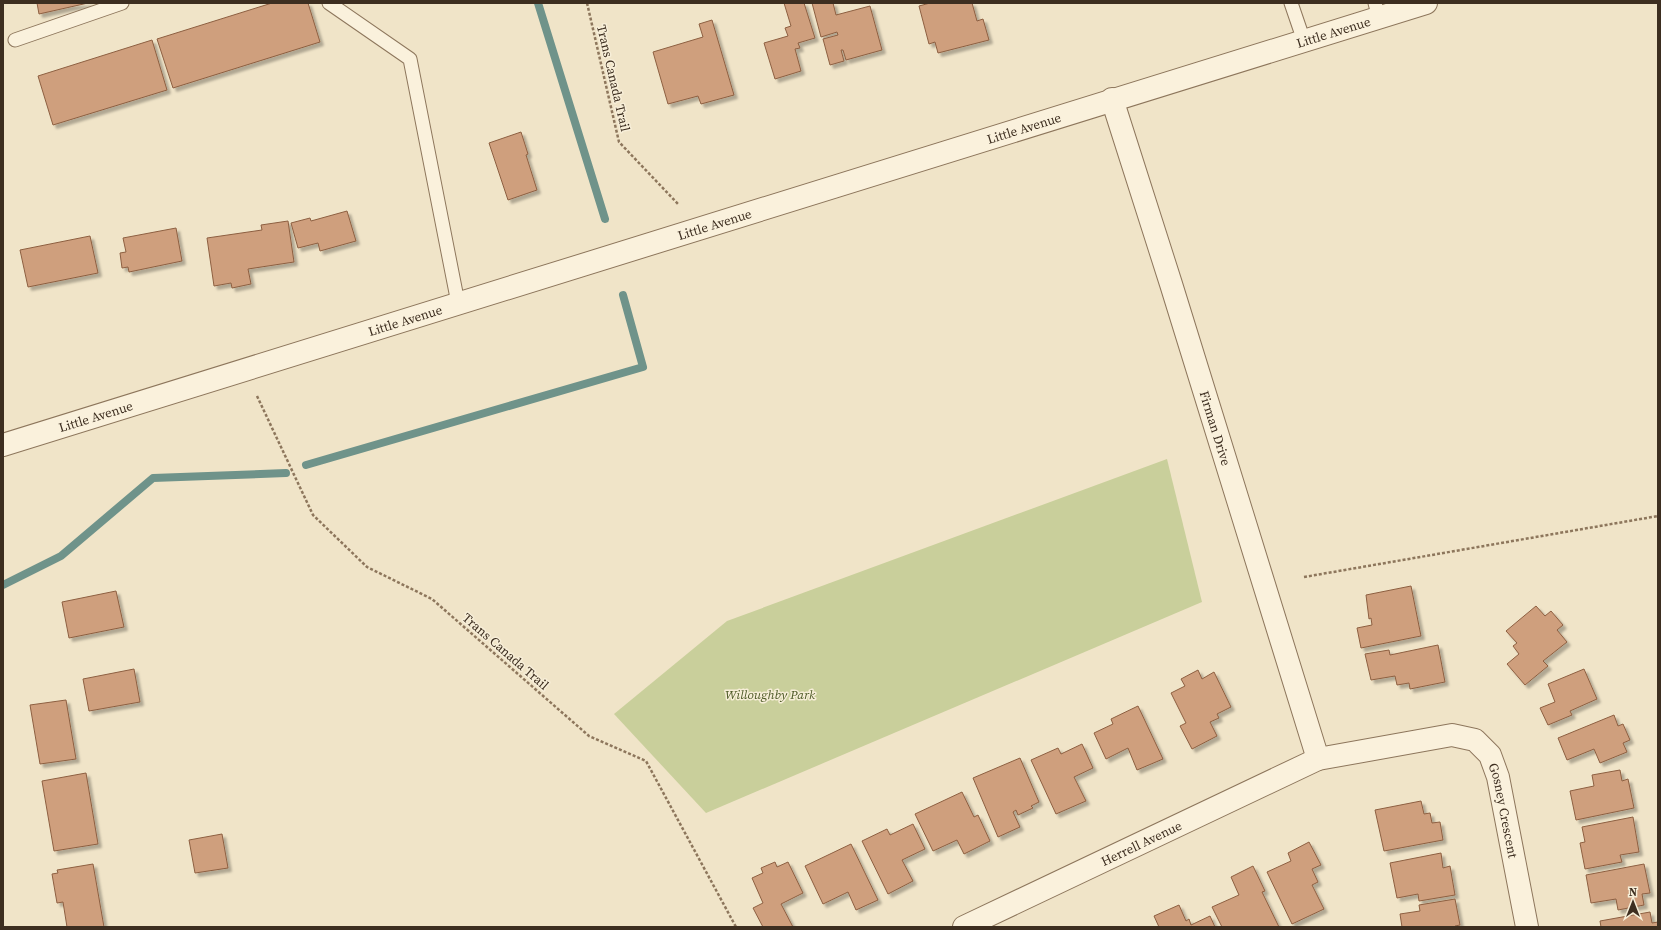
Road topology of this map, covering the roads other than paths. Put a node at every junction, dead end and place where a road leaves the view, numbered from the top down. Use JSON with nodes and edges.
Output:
{"nodes":[{"id":1,"x":329,"y":3,"type":"edge"},
{"id":2,"x":1291,"y":3,"type":"edge"},
{"id":3,"x":1426,"y":3,"type":"edge"},
{"id":4,"x":117,"y":4,"type":"edge"},
{"id":5,"x":1377,"y":10,"type":"edge"},
{"id":6,"x":16,"y":40,"type":"dead end"},
{"id":7,"x":1304,"y":41,"type":"junction"},
{"id":8,"x":1112,"y":99,"type":"junction"},
{"id":9,"x":458,"y":303,"type":"junction"},
{"id":10,"x":3,"y":444,"type":"edge"},
{"id":11,"x":1318,"y":758,"type":"junction"},
{"id":12,"x":964,"y":927,"type":"edge"},
{"id":13,"x":1527,"y":927,"type":"edge"}],
"edges":[{"from":1,"to":9,"type":"lane"},
{"from":2,"to":7,"type":"lane"},
{"from":3,"to":5,"type":"street","name":"Little Avenue"},
{"from":4,"to":6,"type":"lane"},
{"from":5,"to":7,"type":"street","name":"Little Avenue"},
{"from":7,"to":8,"type":"street","name":"Little Avenue"},
{"from":8,"to":9,"type":"street","name":"Little Avenue"},
{"from":8,"to":11,"type":"street","name":"Firman Drive"},
{"from":9,"to":10,"type":"street","name":"Little Avenue"},
{"from":11,"to":12,"type":"street","name":"Herrell Avenue"},
{"from":11,"to":13,"type":"street","name":"Gosney Crescent"}]}
